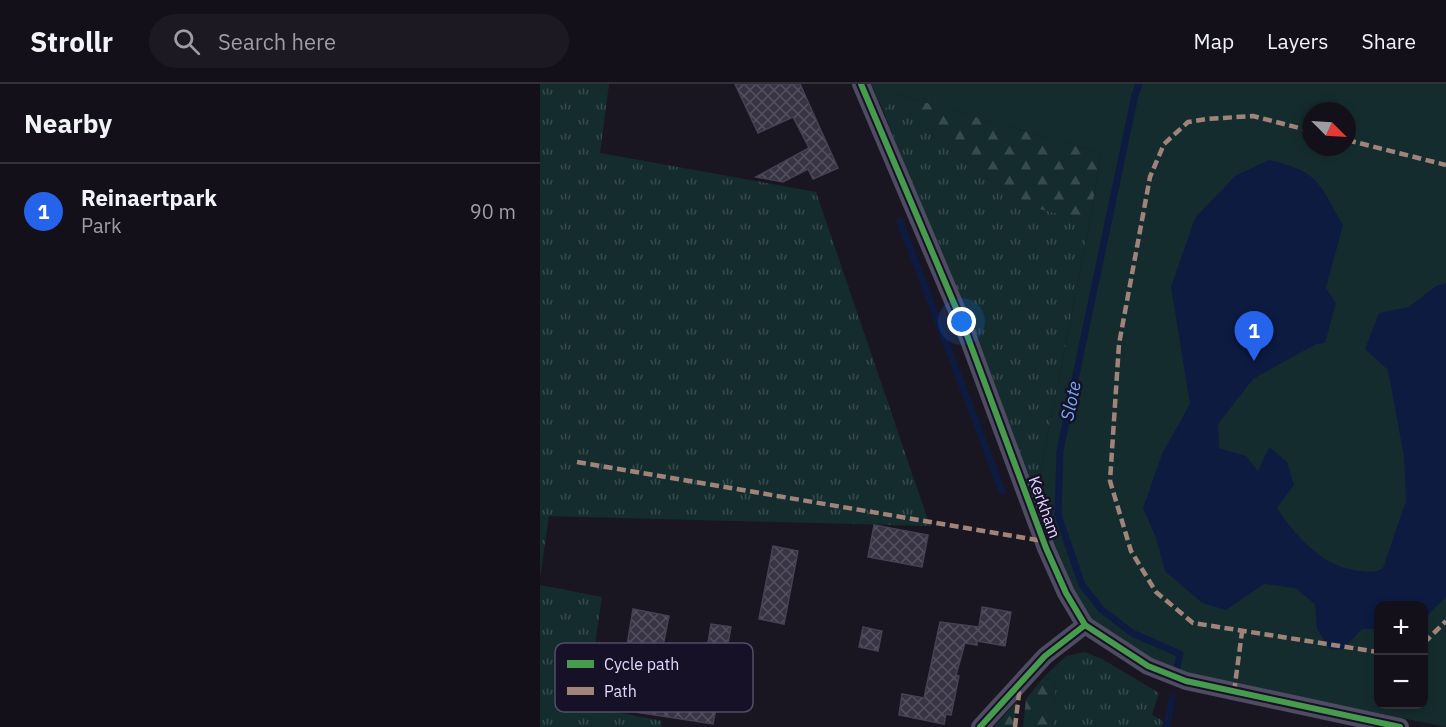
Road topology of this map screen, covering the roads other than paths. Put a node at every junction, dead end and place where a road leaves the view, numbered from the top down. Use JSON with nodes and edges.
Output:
{"nodes":[{"id":1,"x":861,"y":84,"type":"edge"},
{"id":2,"x":1085,"y":625,"type":"junction"},
{"id":3,"x":980,"y":727,"type":"edge"},
{"id":4,"x":1400,"y":727,"type":"edge"}],
"edges":[{"from":1,"to":2,"type":"street","name":"Kerkham"},
{"from":2,"to":3,"type":"street"},
{"from":2,"to":4,"type":"street","name":"Kerkham"}]}
